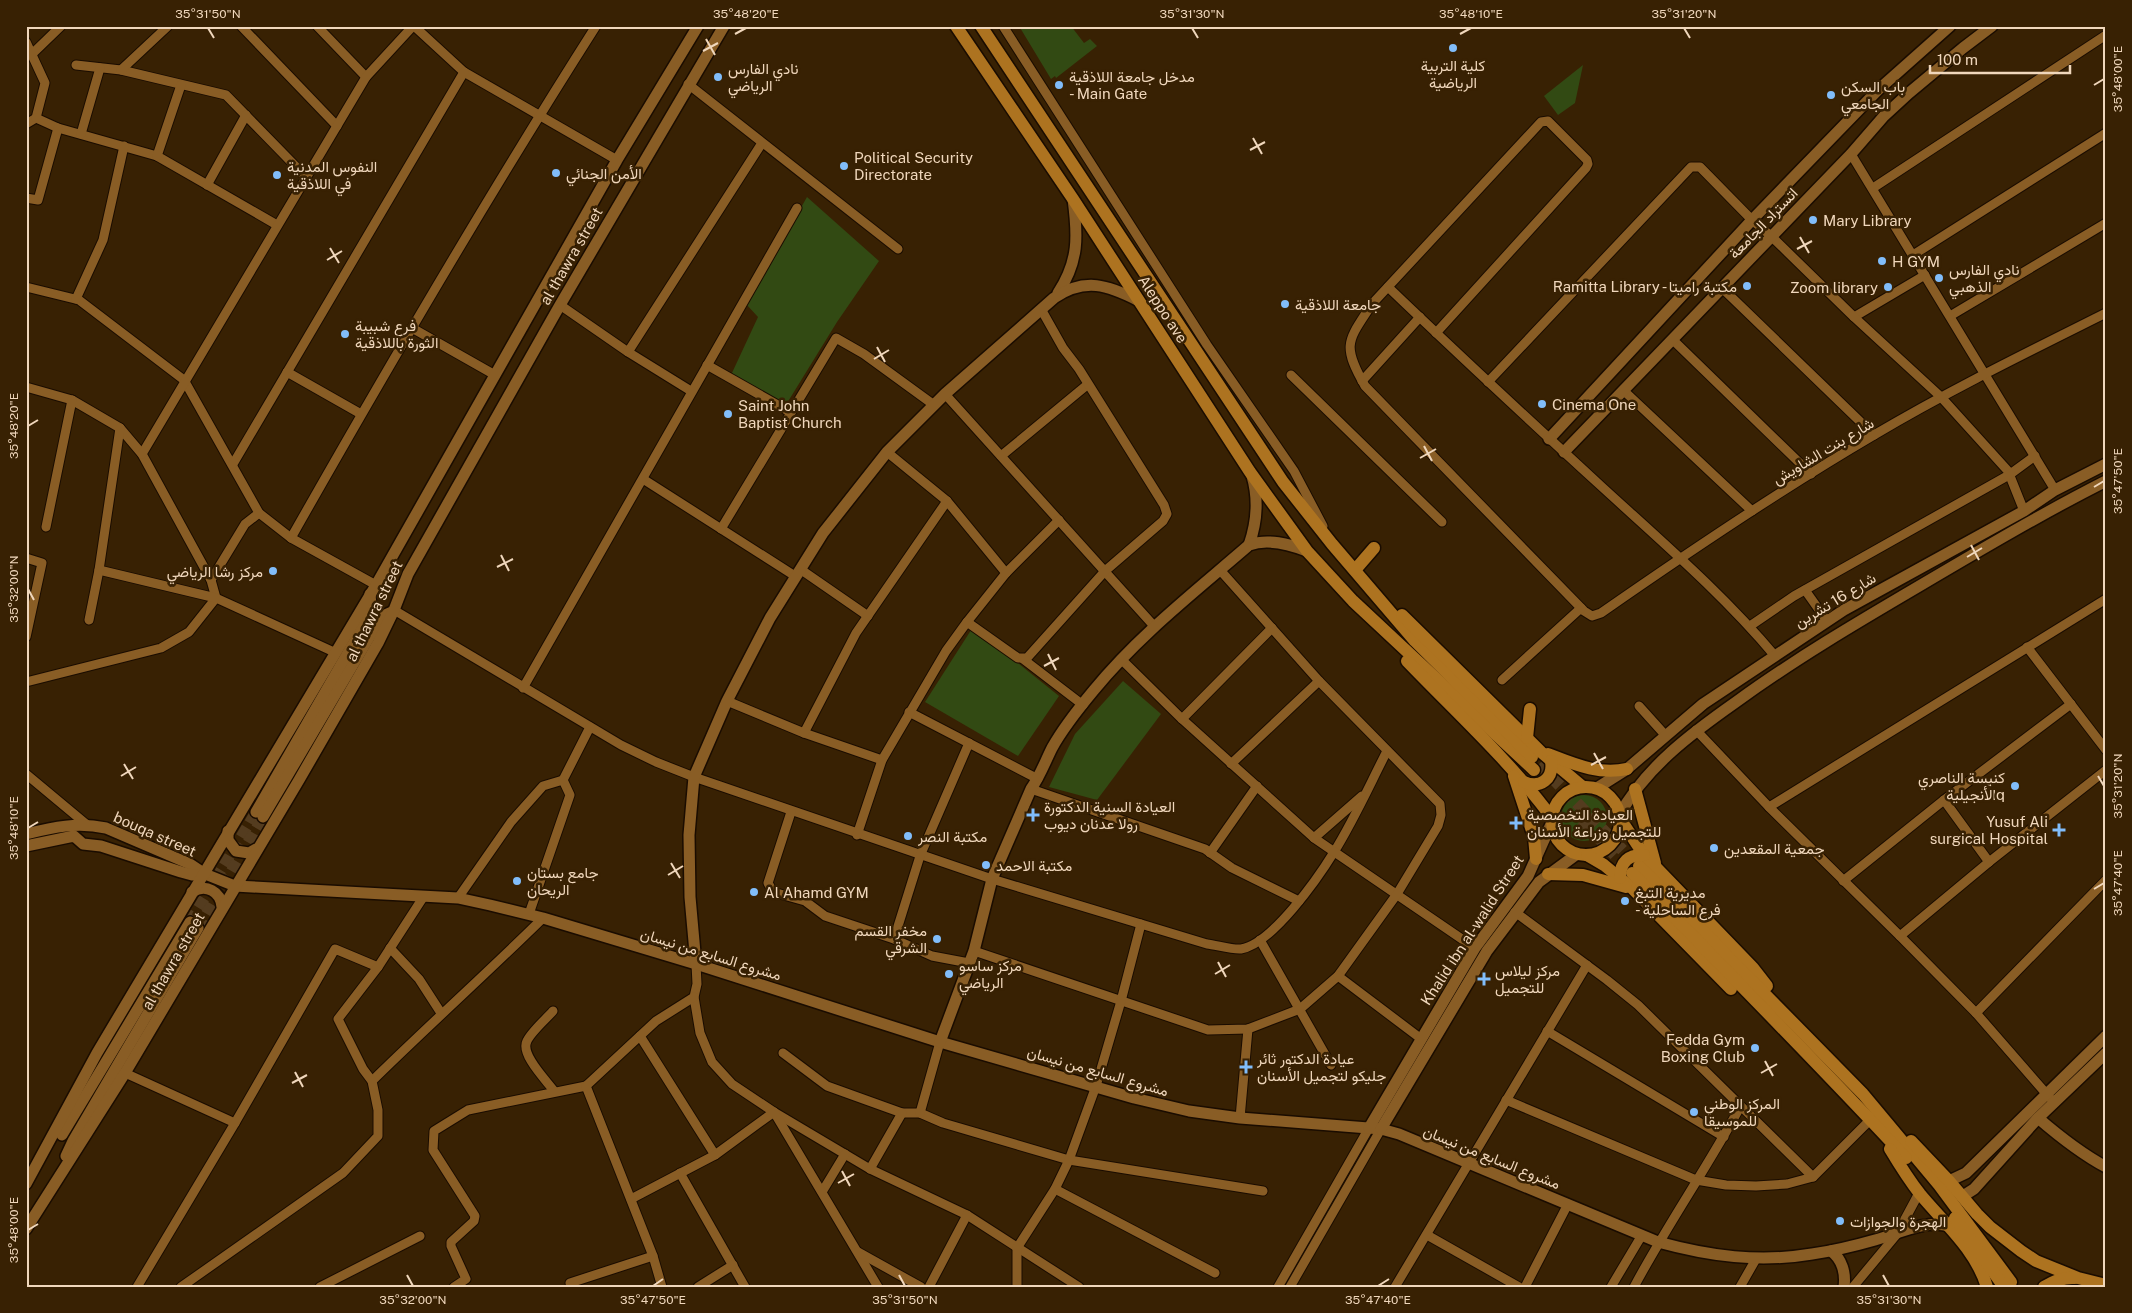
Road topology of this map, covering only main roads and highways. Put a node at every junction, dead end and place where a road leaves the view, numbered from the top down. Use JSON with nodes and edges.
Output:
{"nodes":[{"id":1,"x":698,"y":26,"type":"edge"},
{"id":2,"x":724,"y":26,"type":"edge"},
{"id":3,"x":956,"y":26,"type":"edge"},
{"id":4,"x":981,"y":26,"type":"edge"},
{"id":5,"x":1950,"y":26,"type":"edge"},
{"id":6,"x":1992,"y":26,"type":"edge"},
{"id":7,"x":684,"y":50,"type":"junction"},
{"id":8,"x":704,"y":60,"type":"junction"},
{"id":9,"x":1073,"y":199,"type":"junction"},
{"id":10,"x":1054,"y":298,"type":"junction"},
{"id":11,"x":1139,"y":302,"type":"junction"},
{"id":12,"x":1549,"y":438,"type":"road end"},
{"id":13,"x":1564,"y":452,"type":"road end"},
{"id":14,"x":2106,"y":464,"type":"edge"},
{"id":15,"x":1250,"y":472,"type":"junction"},
{"id":16,"x":2106,"y":481,"type":"edge"},
{"id":17,"x":1249,"y":545,"type":"junction"},
{"id":18,"x":1374,"y":548,"type":"dead end"},
{"id":19,"x":1307,"y":551,"type":"junction"},
{"id":20,"x":1355,"y":570,"type":"junction"},
{"id":21,"x":373,"y":590,"type":"junction"},
{"id":22,"x":1372,"y":590,"type":"junction"},
{"id":23,"x":1354,"y":601,"type":"junction"},
{"id":24,"x":394,"y":610,"type":"junction"},
{"id":25,"x":1844,"y":610,"type":"junction"},
{"id":26,"x":1852,"y":625,"type":"junction"},
{"id":27,"x":1530,"y":710,"type":"dead end"},
{"id":28,"x":1528,"y":738,"type":"junction"},
{"id":29,"x":1551,"y":761,"type":"junction"},
{"id":30,"x":1538,"y":762,"type":"junction"},
{"id":31,"x":1510,"y":767,"type":"junction"},
{"id":32,"x":1627,"y":770,"type":"junction"},
{"id":33,"x":1524,"y":782,"type":"junction"},
{"id":34,"x":1582,"y":786,"type":"junction"},
{"id":35,"x":1598,"y":788,"type":"junction"},
{"id":36,"x":1636,"y":789,"type":"junction"},
{"id":37,"x":1620,"y":817,"type":"junction"},
{"id":38,"x":1552,"y":820,"type":"junction"},
{"id":39,"x":228,"y":831,"type":"junction"},
{"id":40,"x":26,"y":834,"type":"edge"},
{"id":41,"x":26,"y":846,"type":"edge"},
{"id":42,"x":256,"y":849,"type":"junction"},
{"id":43,"x":1582,"y":855,"type":"junction"},
{"id":44,"x":1536,"y":859,"type":"junction"},
{"id":45,"x":1639,"y":865,"type":"junction"},
{"id":46,"x":1656,"y":868,"type":"junction"},
{"id":47,"x":205,"y":874,"type":"junction"},
{"id":48,"x":1548,"y":874,"type":"junction"},
{"id":49,"x":1620,"y":878,"type":"junction"},
{"id":50,"x":235,"y":886,"type":"junction"},
{"id":51,"x":1633,"y":889,"type":"junction"},
{"id":52,"x":192,"y":892,"type":"junction"},
{"id":53,"x":222,"y":907,"type":"junction"},
{"id":54,"x":696,"y":964,"type":"junction"},
{"id":55,"x":1775,"y":1004,"type":"junction"},
{"id":56,"x":1781,"y":1028,"type":"junction"},
{"id":57,"x":2106,"y":1036,"type":"edge"},
{"id":58,"x":940,"y":1042,"type":"junction"},
{"id":59,"x":2106,"y":1053,"type":"edge"},
{"id":60,"x":1863,"y":1094,"type":"junction"},
{"id":61,"x":2050,"y":1098,"type":"junction"},
{"id":62,"x":2038,"y":1118,"type":"junction"},
{"id":63,"x":1870,"y":1120,"type":"junction"},
{"id":64,"x":1375,"y":1128,"type":"junction"},
{"id":65,"x":2104,"y":1163,"type":"edge"},
{"id":66,"x":35,"y":1171,"type":"junction"},
{"id":67,"x":62,"y":1173,"type":"junction"},
{"id":68,"x":1949,"y":1181,"type":"junction"},
{"id":69,"x":26,"y":1184,"type":"edge"},
{"id":70,"x":1962,"y":1196,"type":"junction"},
{"id":71,"x":1948,"y":1226,"type":"junction"},
{"id":72,"x":26,"y":1229,"type":"edge"},
{"id":73,"x":1831,"y":1251,"type":"junction"},
{"id":74,"x":2078,"y":1278,"type":"junction"},
{"id":75,"x":2008,"y":1284,"type":"edge"},
{"id":76,"x":2106,"y":1285,"type":"edge"},
{"id":77,"x":1844,"y":1287,"type":"edge"},
{"id":78,"x":1987,"y":1287,"type":"edge"},
{"id":79,"x":2044,"y":1287,"type":"edge"},
{"id":80,"x":2091,"y":1287,"type":"edge"}],
"edges":[{"from":1,"to":7,"type":"main road","name":"al thawra street"},
{"from":2,"to":8,"type":"main road","name":"al thawra street"},
{"from":3,"to":9,"type":"main road","name":"Aleppo ave"},
{"from":4,"to":20,"type":"main road","name":"Aleppo ave"},
{"from":5,"to":12,"type":"main road"},
{"from":6,"to":13,"type":"main road","name":"اتستراد الجامعة"},
{"from":7,"to":8,"type":"main road"},
{"from":7,"to":21,"type":"main road","name":"al thawra street"},
{"from":8,"to":24,"type":"main road","name":"al thawra street"},
{"from":9,"to":10,"type":"main road"},
{"from":9,"to":11,"type":"main road","name":"Aleppo ave"},
{"from":10,"to":11,"type":"main road"},
{"from":10,"to":54,"type":"main road"},
{"from":11,"to":15,"type":"main road","name":"Aleppo ave"},
{"from":14,"to":25,"type":"main road","name":"شارع 16 تشرين"},
{"from":15,"to":17,"type":"main road"},
{"from":15,"to":19,"type":"main road","name":"Aleppo ave"},
{"from":16,"to":26,"type":"main road","name":"شارع 16 تشرين"},
{"from":17,"to":19,"type":"main road"},
{"from":17,"to":58,"type":"main road"},
{"from":18,"to":20,"type":"main road"},
{"from":19,"to":23,"type":"main road","name":"Aleppo ave"},
{"from":20,"to":22,"type":"main road","name":"Aleppo ave"},
{"from":21,"to":24,"type":"main road"},
{"from":21,"to":39,"type":"main road","name":"al thawra street"},
{"from":22,"to":28,"type":"main road"},
{"from":22,"to":30,"type":"main road"},
{"from":23,"to":30,"type":"main road"},
{"from":23,"to":31,"type":"main road"},
{"from":24,"to":42,"type":"main road","name":"al thawra street"},
{"from":25,"to":26,"type":"main road"},
{"from":25,"to":32,"type":"main road","name":"شارع 16 تشرين"},
{"from":26,"to":36,"type":"main road","name":"شارع 16 تشرين"},
{"from":27,"to":28,"type":"main road"},
{"from":28,"to":30,"type":"main road"},
{"from":29,"to":30,"type":"main road"},
{"from":29,"to":33,"type":"main road"},
{"from":29,"to":34,"type":"main road"},
{"from":30,"to":32,"type":"main road"},
{"from":31,"to":33,"type":"main road"},
{"from":31,"to":44,"type":"main road"},
{"from":32,"to":35,"type":"main road","name":"شارع 16 تشرين"},
{"from":33,"to":38,"type":"main road"},
{"from":34,"to":35,"type":"main road"},
{"from":34,"to":38,"type":"main road"},
{"from":35,"to":37,"type":"main road"},
{"from":36,"to":37,"type":"main road","name":"شارع 16 تشرين"},
{"from":36,"to":46,"type":"main road"},
{"from":37,"to":43,"type":"main road"},
{"from":37,"to":45,"type":"main road"},
{"from":38,"to":43,"type":"main road"},
{"from":38,"to":44,"type":"main road","name":"Khalid ibn al-walid Street"},
{"from":39,"to":42,"type":"main road"},
{"from":39,"to":47,"type":"main road","name":"al thawra street"},
{"from":40,"to":47,"type":"main road","name":"bouqa street"},
{"from":41,"to":47,"type":"main road","name":"bouqa street"},
{"from":42,"to":50,"type":"main road","name":"al thawra street"},
{"from":43,"to":48,"type":"main road"},
{"from":43,"to":49,"type":"main road"},
{"from":44,"to":64,"type":"main road","name":"Khalid ibn al-walid Street"},
{"from":45,"to":46,"type":"main road"},
{"from":45,"to":49,"type":"main road"},
{"from":45,"to":55,"type":"main road"},
{"from":45,"to":56,"type":"main road"},
{"from":46,"to":55,"type":"main road"},
{"from":47,"to":50,"type":"main road","name":"مشروع السابع من نيسان"},
{"from":47,"to":52,"type":"main road","name":"al thawra street"},
{"from":48,"to":51,"type":"main road"},
{"from":48,"to":64,"type":"main road"},
{"from":49,"to":51,"type":"main road"},
{"from":50,"to":53,"type":"main road","name":"al thawra street"},
{"from":50,"to":54,"type":"main road","name":"مشروع السابع من نيسان"},
{"from":51,"to":56,"type":"main road"},
{"from":52,"to":53,"type":"main road"},
{"from":52,"to":66,"type":"main road","name":"al thawra street"},
{"from":53,"to":67,"type":"main road","name":"al thawra street"},
{"from":54,"to":58,"type":"main road","name":"مشروع السابع من نيسان"},
{"from":55,"to":60,"type":"main road"},
{"from":56,"to":63,"type":"main road"},
{"from":57,"to":61,"type":"main road"},
{"from":58,"to":64,"type":"main road","name":"مشروع السابع من نيسان"},
{"from":59,"to":61,"type":"main road"},
{"from":60,"to":68,"type":"main road"},
{"from":60,"to":75,"type":"main road"},
{"from":61,"to":62,"type":"main road"},
{"from":61,"to":68,"type":"main road"},
{"from":62,"to":65,"type":"main road"},
{"from":62,"to":70,"type":"main road"},
{"from":63,"to":71,"type":"main road"},
{"from":63,"to":75,"type":"main road"},
{"from":64,"to":73,"type":"main road","name":"مشروع السابع من نيسان"},
{"from":66,"to":67,"type":"main road"},
{"from":66,"to":69,"type":"main road","name":"al thawra street"},
{"from":67,"to":72,"type":"main road","name":"al thawra street"},
{"from":68,"to":70,"type":"main road"},
{"from":70,"to":74,"type":"main road"},
{"from":71,"to":73,"type":"main road","name":"مشروع السابع من نيسان"},
{"from":71,"to":78,"type":"main road"},
{"from":73,"to":77,"type":"main road"},
{"from":74,"to":76,"type":"main road"},
{"from":74,"to":79,"type":"main road"},
{"from":74,"to":80,"type":"main road"}]}
